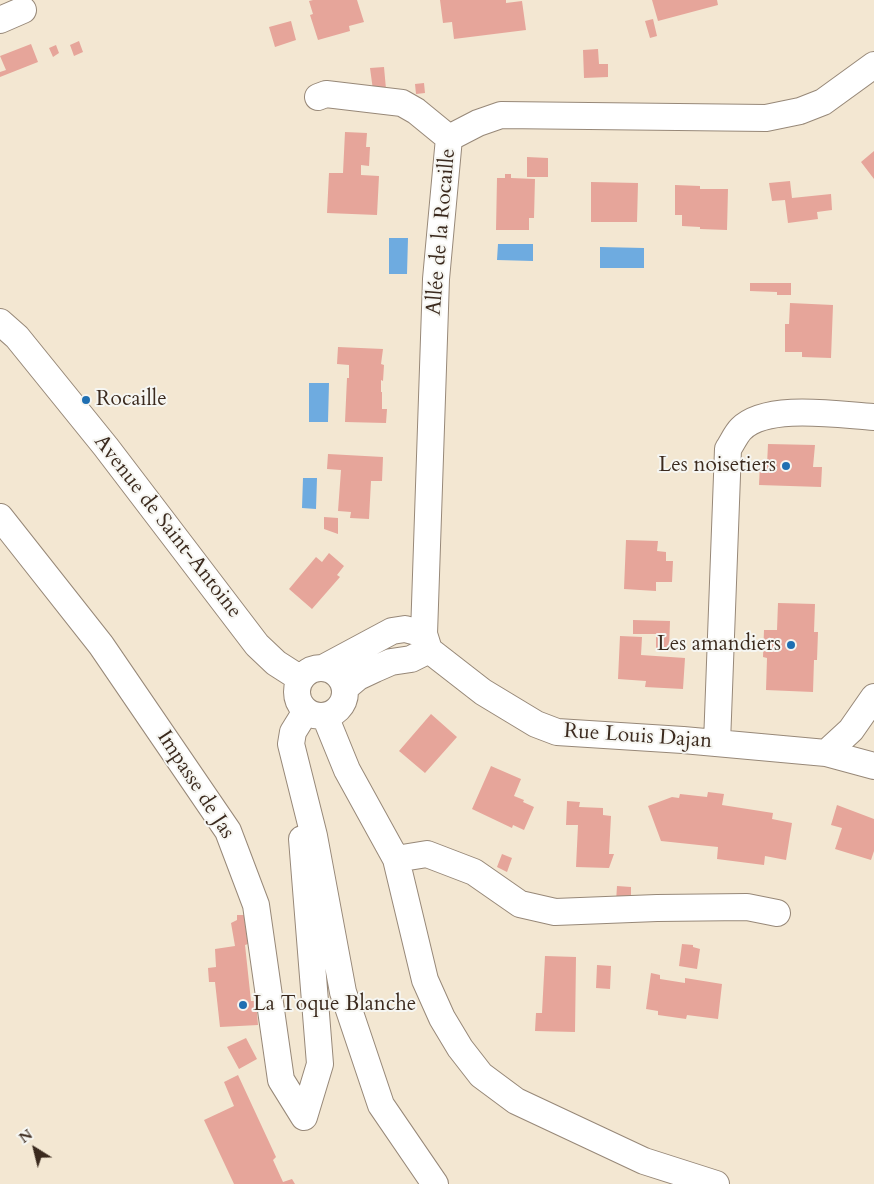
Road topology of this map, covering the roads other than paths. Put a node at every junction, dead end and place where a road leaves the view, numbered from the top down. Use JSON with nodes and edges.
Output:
{"nodes":[{"id":1,"x":874,"y":65,"type":"edge"},
{"id":2,"x":318,"y":97,"type":"dead end"},
{"id":3,"x":449,"y":138,"type":"junction"},
{"id":4,"x":0,"y":322,"type":"edge"},
{"id":5,"x":874,"y":417,"type":"edge"},
{"id":6,"x":0,"y":517,"type":"edge"},
{"id":7,"x":426,"y":642,"type":"junction"},
{"id":8,"x":312,"y":673,"type":"junction"},
{"id":9,"x":345,"y":688,"type":"junction"},
{"id":10,"x":874,"y":697,"type":"edge"},
{"id":11,"x":315,"y":713,"type":"junction"},
{"id":12,"x":717,"y":743,"type":"junction"},
{"id":13,"x":826,"y":753,"type":"junction"},
{"id":14,"x":874,"y":766,"type":"edge"},
{"id":15,"x":314,"y":836,"type":"junction"},
{"id":16,"x":396,"y":859,"type":"junction"},
{"id":17,"x":776,"y":913,"type":"dead end"},
{"id":18,"x":435,"y":1184,"type":"edge"},
{"id":19,"x":716,"y":1184,"type":"edge"}],
"edges":[{"from":1,"to":3,"type":"street","name":"Allée de la Rocaille"},
{"from":2,"to":3,"type":"street"},
{"from":3,"to":7,"type":"street","name":"Allée de la Rocaille"},
{"from":4,"to":8,"type":"street","name":"Avenue de Saint-Antoine"},
{"from":5,"to":12,"type":"street"},
{"from":6,"to":15,"type":"street","name":"Impasse de Jas"},
{"from":7,"to":8,"type":"street"},
{"from":7,"to":9,"type":"street"},
{"from":7,"to":12,"type":"street","name":"Rue Louis Dajan"},
{"from":8,"to":9,"type":"street"},
{"from":8,"to":11,"type":"street"},
{"from":9,"to":11,"type":"street"},
{"from":10,"to":13,"type":"street"},
{"from":11,"to":15,"type":"street"},
{"from":11,"to":16,"type":"street"},
{"from":12,"to":13,"type":"street","name":"Rue Louis Dajan"},
{"from":13,"to":14,"type":"street","name":"Rue Louis Dajan"},
{"from":15,"to":18,"type":"street"},
{"from":16,"to":17,"type":"street"},
{"from":16,"to":19,"type":"street"}]}
